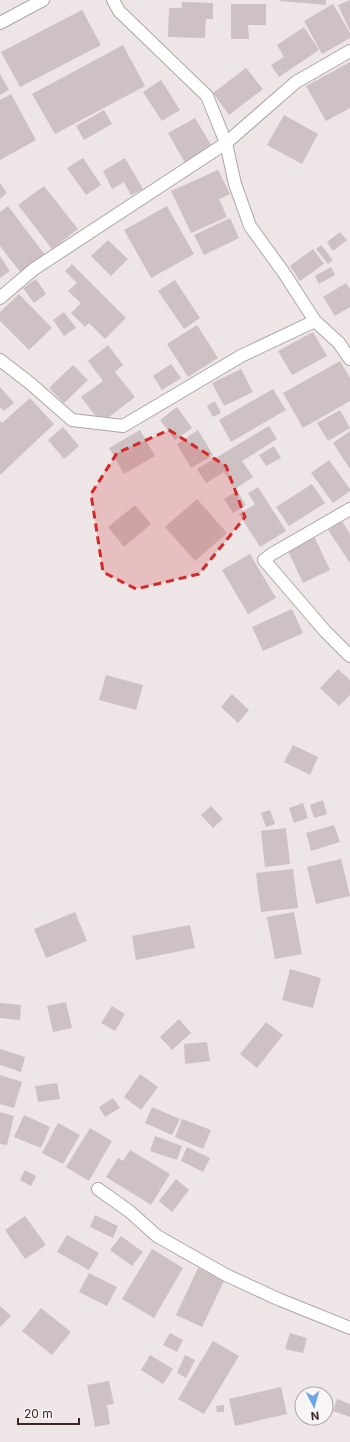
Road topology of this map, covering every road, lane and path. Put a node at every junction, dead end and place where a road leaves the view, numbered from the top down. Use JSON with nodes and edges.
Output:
{"nodes":[{"id":1,"x":43,"y":0,"type":"edge"},
{"id":2,"x":113,"y":0,"type":"edge"},
{"id":3,"x":0,"y":23,"type":"edge"},
{"id":4,"x":350,"y":51,"type":"edge"},
{"id":5,"x":226,"y":142,"type":"junction"},
{"id":6,"x":0,"y":298,"type":"edge"},
{"id":7,"x":315,"y":321,"type":"junction"},
{"id":8,"x":350,"y":358,"type":"edge"},
{"id":9,"x":0,"y":360,"type":"edge"},
{"id":10,"x":350,"y":509,"type":"edge"},
{"id":11,"x":350,"y":656,"type":"edge"},
{"id":12,"x":98,"y":1189,"type":"dead end"},
{"id":13,"x":350,"y":1328,"type":"edge"}],
"edges":[{"from":1,"to":3,"type":"street"},
{"from":2,"to":5,"type":"street"},
{"from":4,"to":5,"type":"street"},
{"from":5,"to":6,"type":"street"},
{"from":5,"to":7,"type":"street"},
{"from":7,"to":8,"type":"street"},
{"from":7,"to":9,"type":"street"},
{"from":10,"to":11,"type":"street"},
{"from":12,"to":13,"type":"street"}]}
